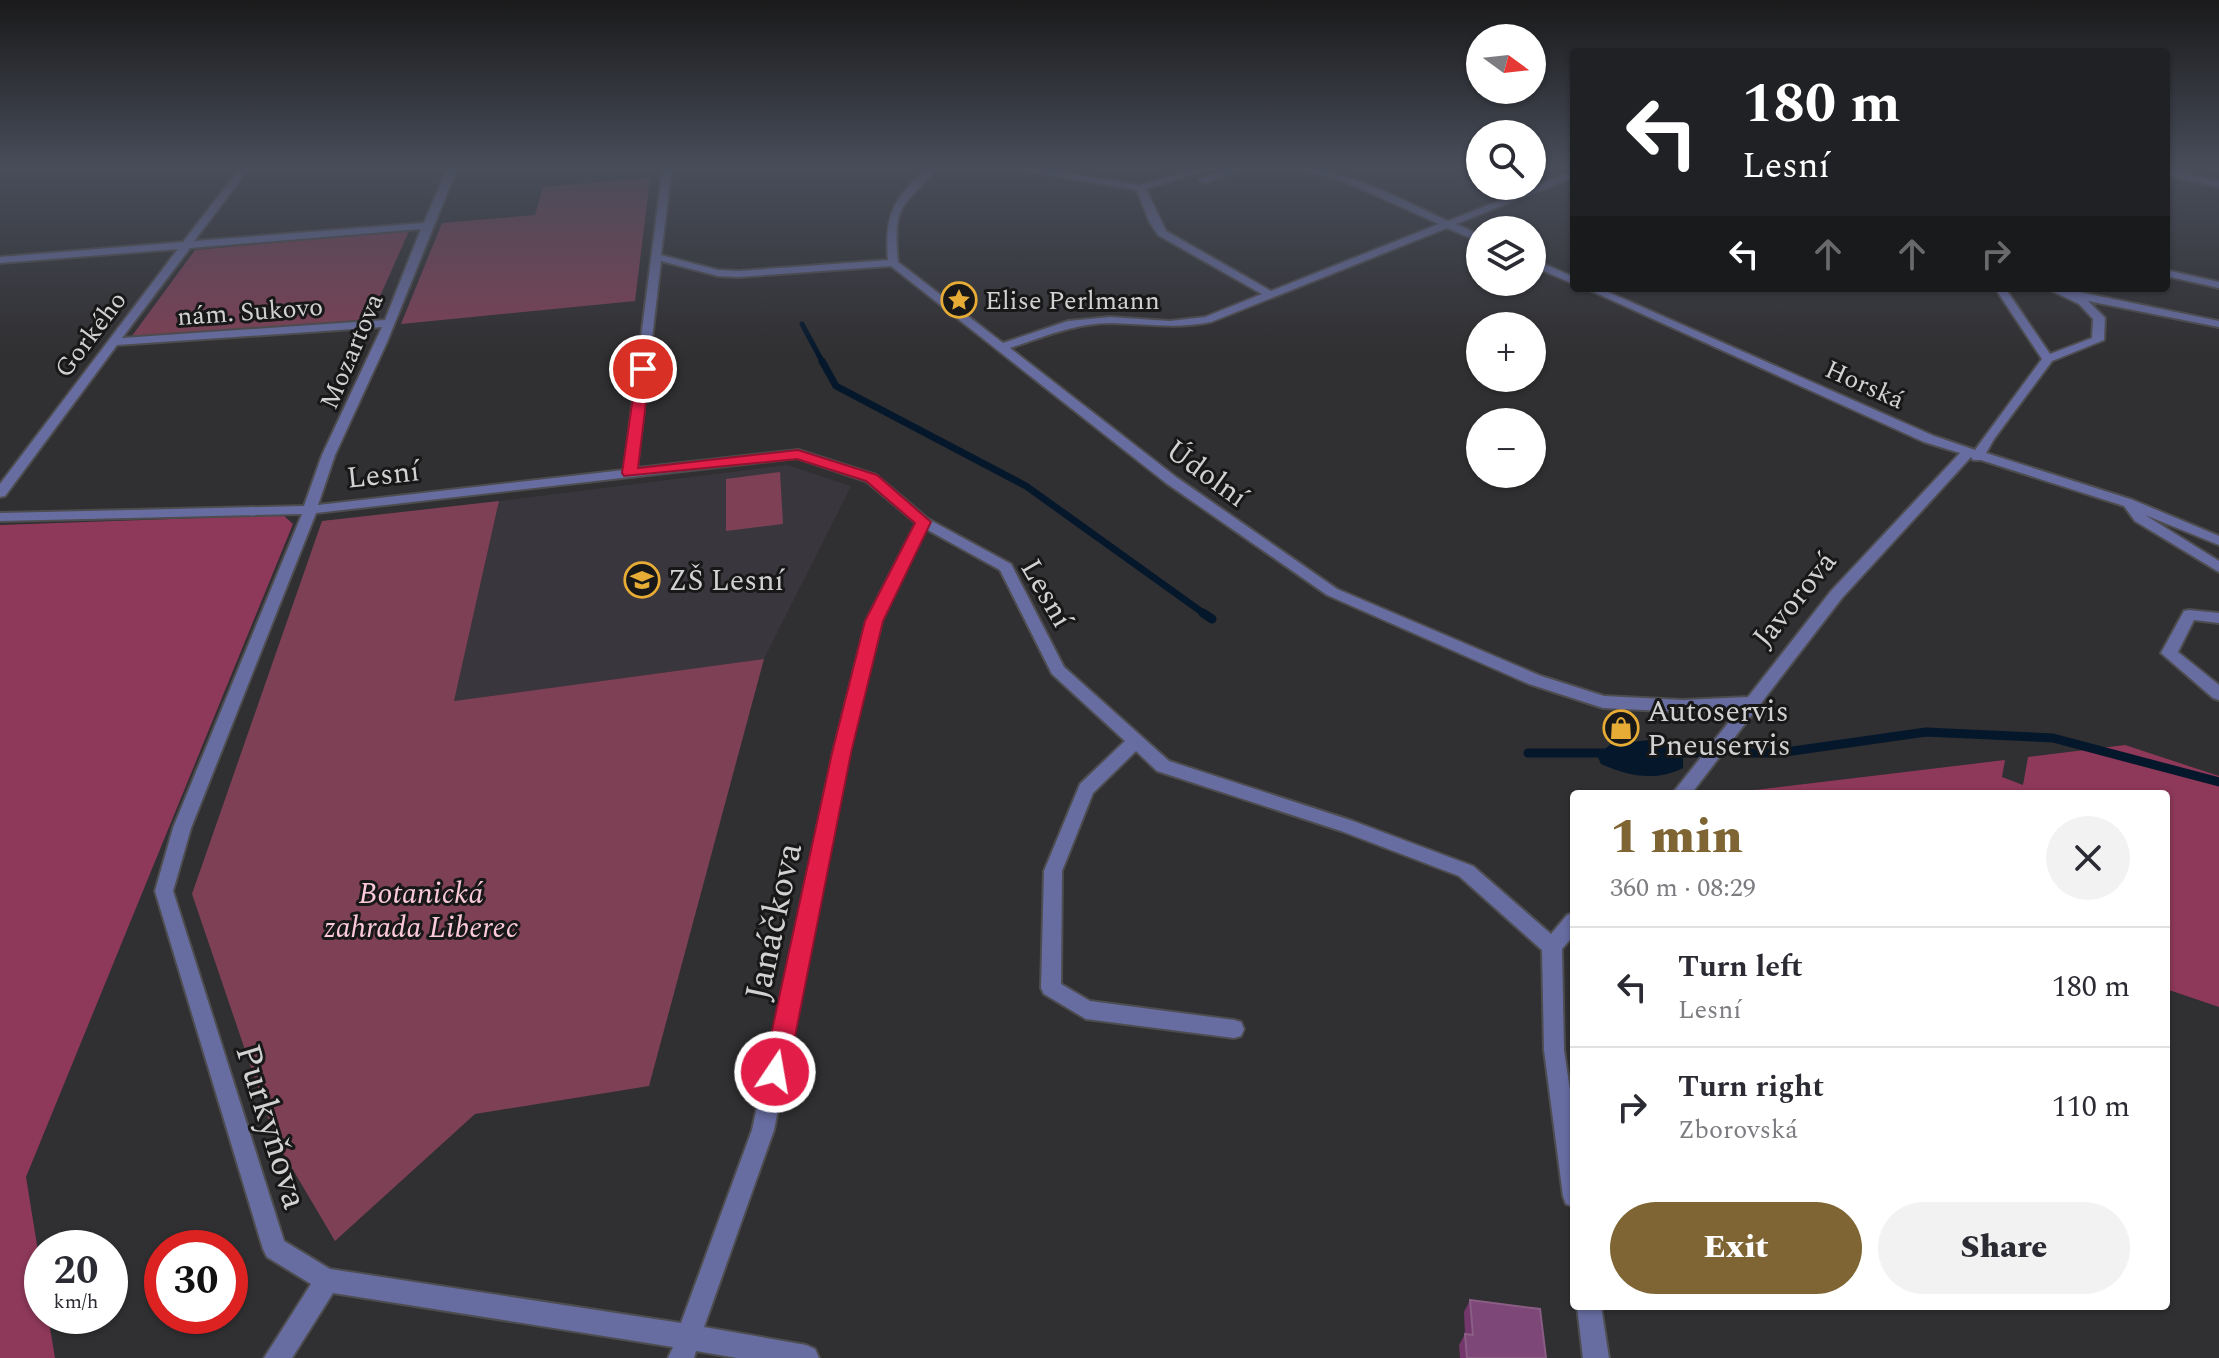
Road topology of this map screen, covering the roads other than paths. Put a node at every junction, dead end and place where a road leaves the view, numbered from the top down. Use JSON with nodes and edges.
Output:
{"nodes":[{"id":1,"x":197,"y":229,"type":"edge"},
{"id":2,"x":383,"y":229,"type":"edge"},
{"id":3,"x":425,"y":229,"type":"edge"},
{"id":4,"x":660,"y":229,"type":"edge"},
{"id":5,"x":889,"y":229,"type":"edge"},
{"id":6,"x":1159,"y":229,"type":"edge"},
{"id":7,"x":1440,"y":229,"type":"edge"},
{"id":8,"x":185,"y":245,"type":"junction"},
{"id":9,"x":657,"y":257,"type":"junction"},
{"id":10,"x":0,"y":260,"type":"edge"},
{"id":11,"x":893,"y":263,"type":"junction"},
{"id":12,"x":1546,"y":268,"type":"edge"},
{"id":13,"x":2170,"y":274,"type":"edge"},
{"id":14,"x":1570,"y":279,"type":"edge"},
{"id":15,"x":2219,"y":285,"type":"edge"},
{"id":16,"x":1599,"y":292,"type":"edge"},
{"id":17,"x":2003,"y":292,"type":"edge"},
{"id":18,"x":2066,"y":292,"type":"edge"},
{"id":19,"x":2072,"y":292,"type":"edge"},
{"id":20,"x":1269,"y":294,"type":"junction"},
{"id":21,"x":389,"y":323,"type":"junction"},
{"id":22,"x":2219,"y":324,"type":"edge"},
{"id":23,"x":115,"y":342,"type":"junction"},
{"id":24,"x":1000,"y":348,"type":"junction"},
{"id":25,"x":2048,"y":359,"type":"junction"},
{"id":26,"x":1972,"y":455,"type":"junction"},
{"id":27,"x":630,"y":473,"type":"junction"},
{"id":28,"x":0,"y":493,"type":"edge"},
{"id":29,"x":2128,"y":503,"type":"junction"},
{"id":30,"x":309,"y":510,"type":"junction"},
{"id":31,"x":0,"y":517,"type":"edge"},
{"id":32,"x":923,"y":522,"type":"junction"},
{"id":33,"x":2216,"y":538,"type":"edge"},
{"id":34,"x":2219,"y":567,"type":"edge"},
{"id":35,"x":2219,"y":618,"type":"edge"},
{"id":36,"x":2219,"y":694,"type":"edge"},
{"id":37,"x":1755,"y":702,"type":"junction"},
{"id":38,"x":1136,"y":741,"type":"junction"},
{"id":39,"x":1684,"y":790,"type":"edge"},
{"id":40,"x":1570,"y":926,"type":"edge"},
{"id":41,"x":1552,"y":947,"type":"junction"},
{"id":42,"x":1234,"y":1029,"type":"dead end"},
{"id":43,"x":1570,"y":1167,"type":"edge"},
{"id":44,"x":327,"y":1280,"type":"junction"},
{"id":45,"x":1590,"y":1310,"type":"edge"},
{"id":46,"x":686,"y":1347,"type":"edge"},
{"id":47,"x":277,"y":1358,"type":"edge"},
{"id":48,"x":806,"y":1358,"type":"edge"},
{"id":49,"x":1596,"y":1358,"type":"edge"}],
"edges":[{"from":1,"to":8,"type":"street","name":"Gorkého"},
{"from":2,"to":8,"type":"street"},
{"from":3,"to":21,"type":"street","name":"Mozartova"},
{"from":4,"to":9,"type":"street"},
{"from":5,"to":11,"type":"street"},
{"from":6,"to":20,"type":"street"},
{"from":7,"to":20,"type":"street"},
{"from":8,"to":10,"type":"street"},
{"from":8,"to":23,"type":"street","name":"Gorkého"},
{"from":9,"to":11,"type":"street"},
{"from":9,"to":27,"type":"street"},
{"from":11,"to":24,"type":"street","name":"Údolní"},
{"from":12,"to":14,"type":"street"},
{"from":13,"to":15,"type":"street"},
{"from":16,"to":26,"type":"street","name":"Horská"},
{"from":17,"to":25,"type":"street"},
{"from":18,"to":25,"type":"street"},
{"from":19,"to":22,"type":"street"},
{"from":20,"to":24,"type":"street"},
{"from":21,"to":23,"type":"street","name":"nám. Sukovo"},
{"from":21,"to":30,"type":"street","name":"Mozartova"},
{"from":23,"to":28,"type":"street","name":"Gorkého"},
{"from":24,"to":37,"type":"street","name":"Údolní"},
{"from":25,"to":26,"type":"street","name":"Javorová"},
{"from":26,"to":29,"type":"street","name":"Horská"},
{"from":26,"to":37,"type":"street","name":"Javorová"},
{"from":27,"to":30,"type":"street","name":"Lesní"},
{"from":27,"to":32,"type":"street","name":"Lesní"},
{"from":29,"to":33,"type":"street","name":"Horská"},
{"from":29,"to":34,"type":"street","name":"Horská"},
{"from":30,"to":31,"type":"street","name":"Lesní"},
{"from":30,"to":44,"type":"street","name":"Purkyňova"},
{"from":32,"to":38,"type":"street","name":"Lesní"},
{"from":32,"to":46,"type":"street","name":"Janáčkova"},
{"from":35,"to":36,"type":"street"},
{"from":37,"to":39,"type":"street","name":"Javorová"},
{"from":38,"to":41,"type":"street","name":"Lesní"},
{"from":38,"to":42,"type":"street"},
{"from":40,"to":41,"type":"street"},
{"from":41,"to":43,"type":"street"},
{"from":44,"to":46,"type":"street","name":"Purkyňova"},
{"from":44,"to":47,"type":"street"},
{"from":45,"to":49,"type":"street"},
{"from":46,"to":48,"type":"street","name":"Purkyňova"}]}
